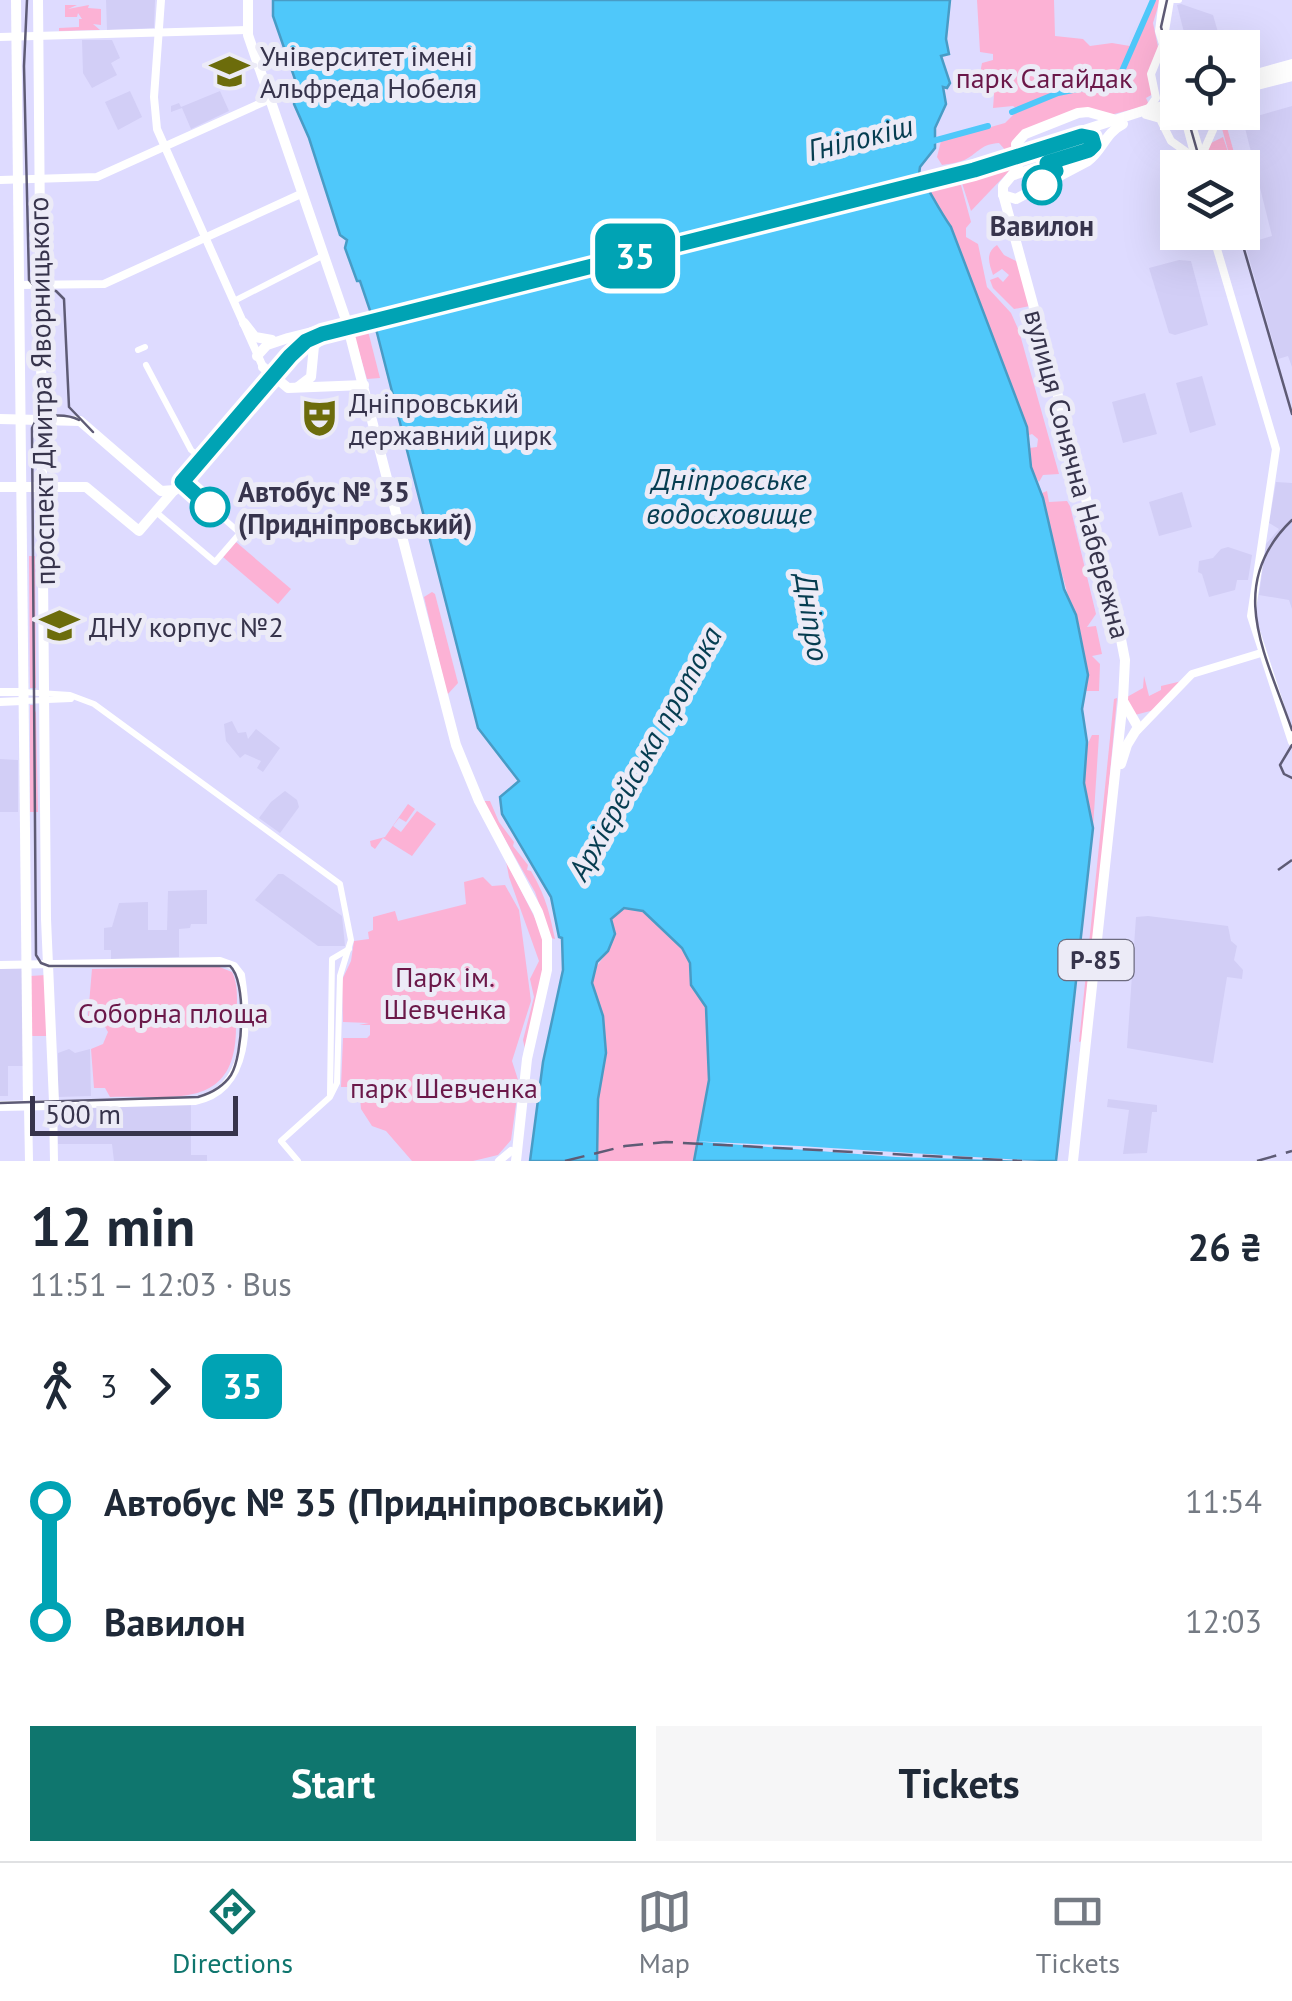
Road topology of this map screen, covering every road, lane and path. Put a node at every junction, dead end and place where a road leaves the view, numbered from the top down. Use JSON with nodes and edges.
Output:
{"nodes":[{"id":1,"x":16,"y":0,"type":"edge"},
{"id":2,"x":38,"y":0,"type":"edge"},
{"id":3,"x":161,"y":0,"type":"edge"},
{"id":4,"x":248,"y":0,"type":"edge"},
{"id":5,"x":1172,"y":0,"type":"edge"},
{"id":6,"x":248,"y":30,"type":"junction"},
{"id":7,"x":1166,"y":30,"type":"edge"},
{"id":8,"x":158,"y":33,"type":"junction"},
{"id":9,"x":1160,"y":33,"type":"edge"},
{"id":10,"x":0,"y":37,"type":"edge"},
{"id":11,"x":16,"y":37,"type":"junction"},
{"id":12,"x":38,"y":37,"type":"junction"},
{"id":13,"x":1160,"y":56,"type":"edge"},
{"id":14,"x":1160,"y":66,"type":"edge"},
{"id":15,"x":1153,"y":70,"type":"junction"},
{"id":16,"x":1292,"y":70,"type":"edge"},
{"id":17,"x":1260,"y":79,"type":"edge"},
{"id":18,"x":1156,"y":92,"type":"junction"},
{"id":19,"x":1160,"y":95,"type":"edge"},
{"id":20,"x":270,"y":99,"type":"junction"},
{"id":21,"x":1160,"y":109,"type":"edge"},
{"id":22,"x":1147,"y":112,"type":"junction"},
{"id":23,"x":1078,"y":113,"type":"junction"},
{"id":24,"x":1126,"y":119,"type":"junction"},
{"id":25,"x":1160,"y":119,"type":"edge"},
{"id":26,"x":1167,"y":130,"type":"edge"},
{"id":27,"x":1190,"y":130,"type":"junction"},
{"id":28,"x":1213,"y":130,"type":"edge"},
{"id":29,"x":1083,"y":133,"type":"junction"},
{"id":30,"x":1211,"y":134,"type":"junction"},
{"id":31,"x":1174,"y":143,"type":"junction"},
{"id":32,"x":164,"y":146,"type":"junction"},
{"id":33,"x":1183,"y":150,"type":"edge"},
{"id":34,"x":1196,"y":150,"type":"edge"},
{"id":35,"x":1203,"y":150,"type":"edge"},
{"id":36,"x":1017,"y":156,"type":"junction"},
{"id":37,"x":1042,"y":165,"type":"junction"},
{"id":38,"x":1012,"y":176,"type":"junction"},
{"id":39,"x":0,"y":180,"type":"edge"},
{"id":40,"x":18,"y":180,"type":"junction"},
{"id":41,"x":39,"y":180,"type":"junction"},
{"id":42,"x":1044,"y":184,"type":"junction"},
{"id":43,"x":302,"y":194,"type":"junction"},
{"id":44,"x":1003,"y":194,"type":"junction"},
{"id":45,"x":1023,"y":195,"type":"junction"},
{"id":46,"x":206,"y":238,"type":"junction"},
{"id":47,"x":1019,"y":250,"type":"junction"},
{"id":48,"x":1217,"y":250,"type":"edge"},
{"id":49,"x":324,"y":255,"type":"junction"},
{"id":50,"x":19,"y":285,"type":"junction"},
{"id":51,"x":41,"y":285,"type":"junction"},
{"id":52,"x":234,"y":301,"type":"junction"},
{"id":53,"x":244,"y":323,"type":"junction"},
{"id":54,"x":339,"y":328,"type":"junction"},
{"id":55,"x":288,"y":338,"type":"junction"},
{"id":56,"x":257,"y":356,"type":"junction"},
{"id":57,"x":146,"y":365,"type":"dead end"},
{"id":58,"x":263,"y":367,"type":"joint"},
{"id":59,"x":311,"y":370,"type":"junction"},
{"id":60,"x":364,"y":384,"type":"junction"},
{"id":61,"x":287,"y":387,"type":"junction"},
{"id":62,"x":331,"y":388,"type":"junction"},
{"id":63,"x":20,"y":419,"type":"junction"},
{"id":64,"x":41,"y":419,"type":"junction"},
{"id":65,"x":0,"y":420,"type":"edge"},
{"id":66,"x":202,"y":459,"type":"junction"},
{"id":67,"x":42,"y":486,"type":"junction"},
{"id":68,"x":179,"y":486,"type":"junction"},
{"id":69,"x":0,"y":487,"type":"edge"},
{"id":70,"x":21,"y":487,"type":"junction"},
{"id":71,"x":162,"y":491,"type":"junction"},
{"id":72,"x":159,"y":509,"type":"junction"},
{"id":73,"x":21,"y":552,"type":"junction"},
{"id":74,"x":42,"y":552,"type":"junction"},
{"id":75,"x":1261,"y":653,"type":"junction"},
{"id":76,"x":0,"y":692,"type":"edge"},
{"id":77,"x":22,"y":696,"type":"junction"},
{"id":78,"x":44,"y":697,"type":"junction"},
{"id":79,"x":1123,"y":700,"type":"junction"},
{"id":80,"x":0,"y":702,"type":"edge"},
{"id":81,"x":1154,"y":712,"type":"junction"},
{"id":82,"x":1132,"y":717,"type":"junction"},
{"id":83,"x":1119,"y":724,"type":"junction"},
{"id":84,"x":1136,"y":732,"type":"junction"},
{"id":85,"x":1292,"y":742,"type":"edge"},
{"id":86,"x":341,"y":960,"type":"junction"},
{"id":87,"x":26,"y":964,"type":"junction"},
{"id":88,"x":47,"y":964,"type":"junction"},
{"id":89,"x":0,"y":965,"type":"edge"},
{"id":90,"x":330,"y":1096,"type":"junction"},
{"id":91,"x":53,"y":1105,"type":"junction"},
{"id":92,"x":0,"y":1106,"type":"edge"},
{"id":93,"x":28,"y":1106,"type":"junction"},
{"id":94,"x":507,"y":1160,"type":"edge"},
{"id":95,"x":30,"y":1161,"type":"edge"},
{"id":96,"x":54,"y":1161,"type":"edge"},
{"id":97,"x":298,"y":1161,"type":"edge"},
{"id":98,"x":1075,"y":1161,"type":"edge"}],
"edges":[{"from":1,"to":11,"type":"main road","name":"проспект Дмитра Яворницького"},
{"from":2,"to":12,"type":"main road","name":"проспект Дмитра Яворницького"},
{"from":3,"to":8,"type":"main road"},
{"from":4,"to":6,"type":"main road"},
{"from":5,"to":7,"type":"main road"},
{"from":5,"to":9,"type":"main road"},
{"from":6,"to":8,"type":"main road"},
{"from":6,"to":20,"type":"main road"},
{"from":8,"to":12,"type":"main road"},
{"from":8,"to":32,"type":"main road"},
{"from":10,"to":11,"type":"main road"},
{"from":11,"to":12,"type":"main road"},
{"from":11,"to":40,"type":"main road","name":"проспект Дмитра Яворницького"},
{"from":12,"to":41,"type":"main road","name":"проспект Дмитра Яворницького"},
{"from":13,"to":15,"type":"main road"},
{"from":14,"to":15,"type":"main road"},
{"from":15,"to":18,"type":"main road"},
{"from":16,"to":17,"type":"main road"},
{"from":18,"to":19,"type":"main road"},
{"from":18,"to":22,"type":"main road"},
{"from":20,"to":32,"type":"main road"},
{"from":20,"to":43,"type":"main road"},
{"from":21,"to":22,"type":"main road"},
{"from":22,"to":24,"type":"main road"},
{"from":22,"to":25,"type":"main road"},
{"from":23,"to":24,"type":"main road"},
{"from":23,"to":29,"type":"main road"},
{"from":23,"to":36,"type":"main road"},
{"from":24,"to":29,"type":"main road"},
{"from":24,"to":42,"type":"main road"},
{"from":26,"to":31,"type":"main road"},
{"from":27,"to":30,"type":"main road"},
{"from":27,"to":31,"type":"main road"},
{"from":27,"to":34,"type":"main road"},
{"from":28,"to":30,"type":"main road"},
{"from":29,"to":36,"type":"main road"},
{"from":29,"to":37,"type":"main road"},
{"from":30,"to":35,"type":"main road"},
{"from":31,"to":33,"type":"main road"},
{"from":32,"to":41,"type":"main road"},
{"from":32,"to":46,"type":"main road"},
{"from":36,"to":37,"type":"main road"},
{"from":36,"to":38,"type":"main road"},
{"from":36,"to":54,"type":"main road"},
{"from":37,"to":38,"type":"main road"},
{"from":37,"to":42,"type":"main road"},
{"from":38,"to":44,"type":"main road"},
{"from":39,"to":40,"type":"main road"},
{"from":40,"to":41,"type":"main road"},
{"from":40,"to":50,"type":"main road","name":"проспект Дмитра Яворницького"},
{"from":41,"to":51,"type":"main road","name":"проспект Дмитра Яворницького"},
{"from":42,"to":45,"type":"main road"},
{"from":43,"to":46,"type":"main road"},
{"from":43,"to":49,"type":"main road"},
{"from":44,"to":45,"type":"main road"},
{"from":44,"to":47,"type":"main road","name":"вулиця Сонячна Набережна","number":"Р-85"},
{"from":45,"to":47,"type":"main road","name":"вулиця Сонячна Набережна","number":"Р-85"},
{"from":46,"to":51,"type":"main road"},
{"from":46,"to":52,"type":"main road"},
{"from":47,"to":79,"type":"main road","name":"вулиця Сонячна Набережна","number":"Р-85"},
{"from":48,"to":75,"type":"main road"},
{"from":49,"to":52,"type":"street"},
{"from":49,"to":60,"type":"main road"},
{"from":50,"to":51,"type":"main road"},
{"from":50,"to":63,"type":"main road","name":"проспект Дмитра Яворницького"},
{"from":51,"to":64,"type":"main road","name":"проспект Дмитра Яворницького"},
{"from":52,"to":53,"type":"main road"},
{"from":53,"to":55,"type":"main road"},
{"from":53,"to":56,"type":"main road"},
{"from":54,"to":55,"type":"main road"},
{"from":54,"to":59,"type":"main road"},
{"from":54,"to":66,"type":"main road"},
{"from":55,"to":56,"type":"main road"},
{"from":56,"to":58,"type":"main road"},
{"from":57,"to":66,"type":"street"},
{"from":58,"to":61,"type":"main road"},
{"from":59,"to":61,"type":"main road"},
{"from":59,"to":62,"type":"main road"},
{"from":60,"to":62,"type":"main road"},
{"from":60,"to":94,"type":"main road"},
{"from":61,"to":62,"type":"main road"},
{"from":63,"to":64,"type":"main road"},
{"from":63,"to":65,"type":"main road"},
{"from":63,"to":70,"type":"main road","name":"проспект Дмитра Яворницького"},
{"from":64,"to":67,"type":"main road","name":"проспект Дмитра Яворницького"},
{"from":64,"to":71,"type":"main road"},
{"from":66,"to":68,"type":"main road"},
{"from":67,"to":70,"type":"main road"},
{"from":67,"to":72,"type":"main road"},
{"from":67,"to":74,"type":"main road","name":"проспект Дмитра Яворницького"},
{"from":68,"to":71,"type":"main road"},
{"from":68,"to":72,"type":"main road"},
{"from":68,"to":72,"type":"street"},
{"from":69,"to":70,"type":"main road"},
{"from":70,"to":73,"type":"main road","name":"проспект Дмитра Яворницького"},
{"from":71,"to":72,"type":"main road"},
{"from":73,"to":74,"type":"main road"},
{"from":73,"to":77,"type":"main road","name":"проспект Дмитра Яворницького"},
{"from":74,"to":78,"type":"main road","name":"проспект Дмитра Яворницького"},
{"from":75,"to":81,"type":"main road"},
{"from":75,"to":85,"type":"main road"},
{"from":76,"to":77,"type":"main road"},
{"from":77,"to":78,"type":"street"},
{"from":77,"to":80,"type":"main road"},
{"from":77,"to":87,"type":"main road","name":"проспект Дмитра Яворницького"},
{"from":78,"to":86,"type":"street"},
{"from":78,"to":88,"type":"main road","name":"проспект Дмитра Яворницького"},
{"from":79,"to":82,"type":"main road","name":"вулиця Сонячна Набережна","number":"Р-85"},
{"from":79,"to":83,"type":"main road","name":"вулиця Сонячна Набережна","number":"Р-85"},
{"from":81,"to":82,"type":"main road"},
{"from":81,"to":84,"type":"main road"},
{"from":82,"to":83,"type":"main road"},
{"from":82,"to":84,"type":"main road","name":"вулиця Сонячна Набережна","number":"Р-85"},
{"from":83,"to":84,"type":"main road"},
{"from":83,"to":98,"type":"main road","name":"вулиця Сонячна Набережна","number":"Р-85"},
{"from":84,"to":98,"type":"main road","name":"вулиця Сонячна Набережна","number":"Р-85"},
{"from":86,"to":90,"type":"street"},
{"from":86,"to":90,"type":"street"},
{"from":87,"to":88,"type":"main road"},
{"from":87,"to":89,"type":"main road"},
{"from":87,"to":93,"type":"main road","name":"проспект Дмитра Яворницького"},
{"from":88,"to":91,"type":"main road","name":"проспект Дмитра Яворницького"},
{"from":88,"to":91,"type":"main road"},
{"from":90,"to":97,"type":"street"},
{"from":91,"to":93,"type":"main road"},
{"from":91,"to":96,"type":"main road","name":"проспект Дмитра Яворницького"},
{"from":92,"to":93,"type":"main road"},
{"from":93,"to":95,"type":"main road","name":"проспект Дмитра Яворницького"}]}
